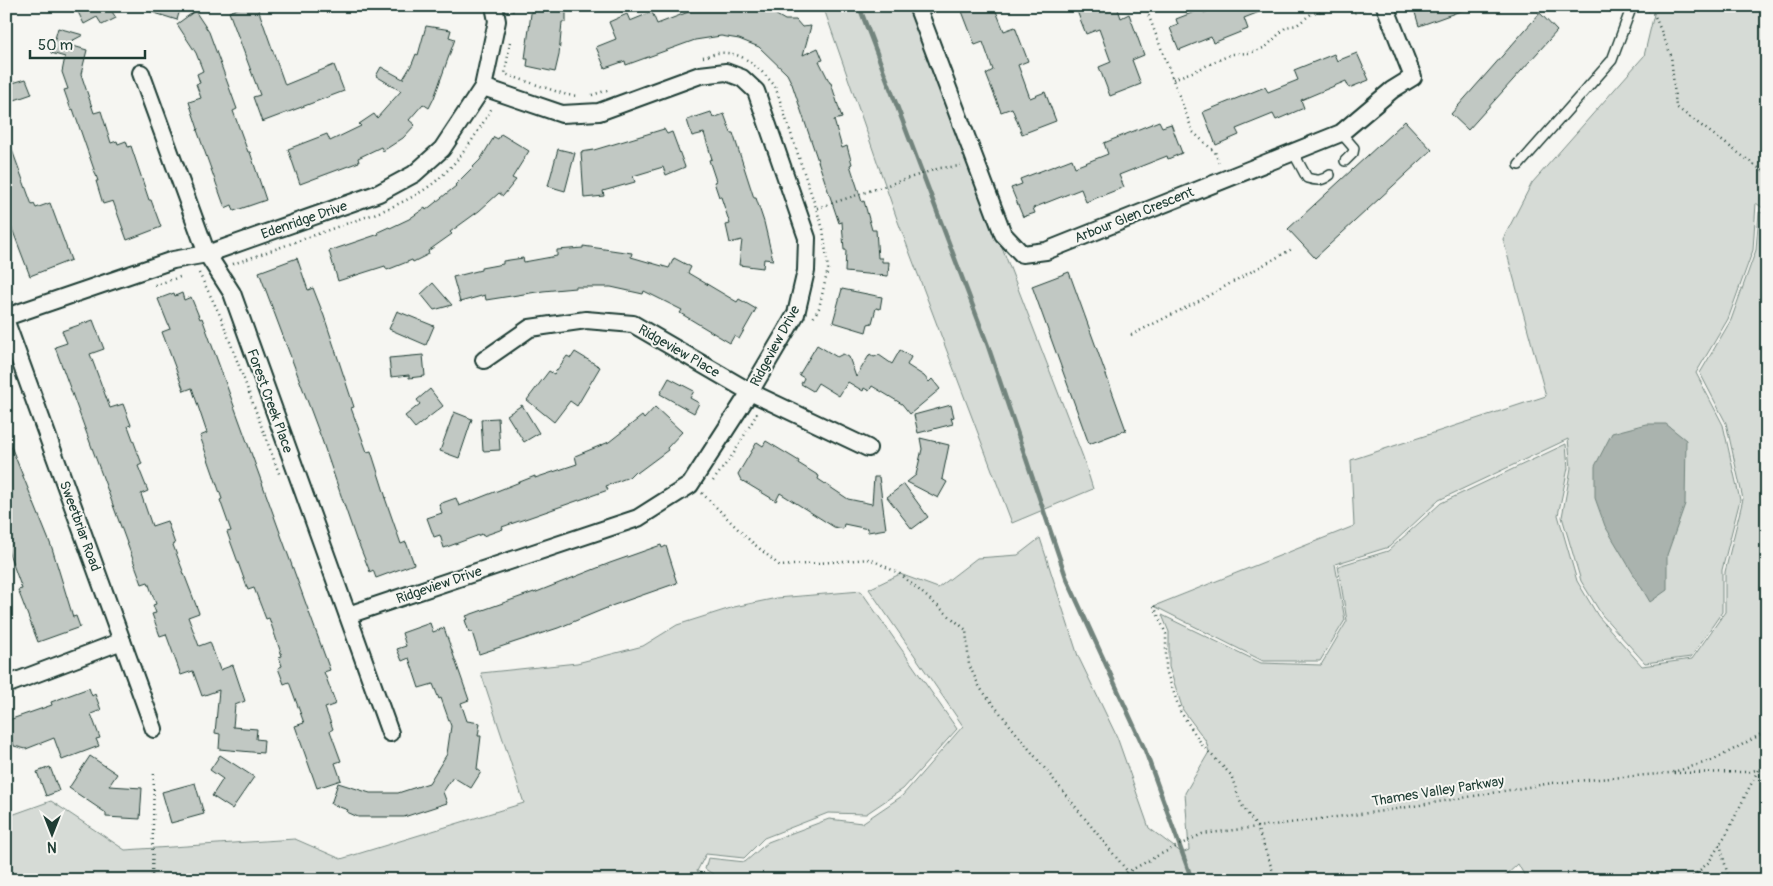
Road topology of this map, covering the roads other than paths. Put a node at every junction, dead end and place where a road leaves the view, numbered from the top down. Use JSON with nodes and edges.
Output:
{"nodes":[{"id":1,"x":494,"y":6,"type":"edge"},
{"id":2,"x":917,"y":6,"type":"edge"},
{"id":3,"x":1385,"y":6,"type":"edge"},
{"id":4,"x":1632,"y":6,"type":"edge"},
{"id":5,"x":141,"y":72,"type":"dead end"},
{"id":6,"x":483,"y":87,"type":"junction"},
{"id":7,"x":1342,"y":133,"type":"junction"},
{"id":8,"x":1293,"y":152,"type":"junction"},
{"id":9,"x":1345,"y":161,"type":"dead end"},
{"id":10,"x":1519,"y":165,"type":"dead end"},
{"id":11,"x":1330,"y":174,"type":"dead end"},
{"id":12,"x":207,"y":254,"type":"junction"},
{"id":13,"x":6,"y":317,"type":"edge"},
{"id":14,"x":6,"y":322,"type":"edge"},
{"id":15,"x":484,"y":360,"type":"dead end"},
{"id":16,"x":750,"y":392,"type":"junction"},
{"id":17,"x":868,"y":448,"type":"dead end"},
{"id":18,"x":348,"y":615,"type":"junction"},
{"id":19,"x":122,"y":641,"type":"junction"},
{"id":20,"x":6,"y":686,"type":"edge"},
{"id":21,"x":154,"y":729,"type":"dead end"},
{"id":22,"x":390,"y":734,"type":"dead end"}],
"edges":[{"from":1,"to":6,"type":"street","name":"Edenridge Drive"},
{"from":2,"to":8,"type":"street","name":"Arbour Glen Crescent"},
{"from":3,"to":7,"type":"street","name":"Arbour Glen Crescent"},
{"from":4,"to":10,"type":"lane"},
{"from":5,"to":12,"type":"street","name":"Forest Creek Place"},
{"from":6,"to":12,"type":"street","name":"Edenridge Drive"},
{"from":6,"to":16,"type":"street","name":"Ridgeview Drive"},
{"from":7,"to":8,"type":"street","name":"Arbour Glen Crescent"},
{"from":7,"to":9,"type":"lane"},
{"from":8,"to":11,"type":"lane"},
{"from":12,"to":13,"type":"street","name":"Edenridge Drive"},
{"from":12,"to":18,"type":"street","name":"Forest Creek Place"},
{"from":14,"to":19,"type":"street","name":"Sweetbriar Road"},
{"from":15,"to":16,"type":"street","name":"Ridgeview Place"},
{"from":16,"to":17,"type":"street","name":"Ridgeview Place"},
{"from":16,"to":18,"type":"street","name":"Ridgeview Drive"},
{"from":18,"to":22,"type":"street","name":"Forest Creek Place"},
{"from":19,"to":20,"type":"street"},
{"from":19,"to":21,"type":"street","name":"Sweetbriar Road"}]}
